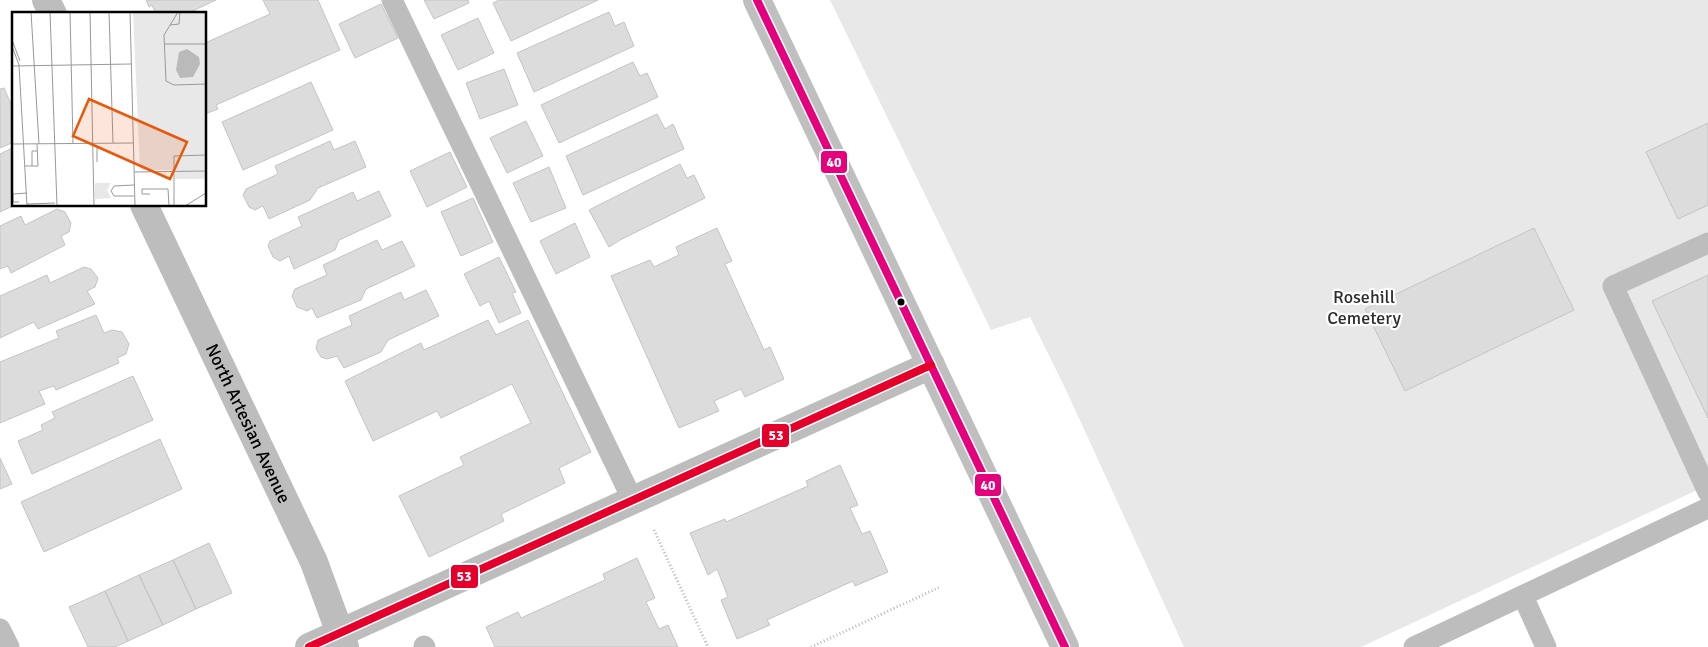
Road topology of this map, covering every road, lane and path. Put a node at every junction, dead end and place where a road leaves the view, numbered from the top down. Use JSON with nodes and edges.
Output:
{"nodes":[{"id":1,"x":46,"y":0,"type":"edge"},
{"id":2,"x":392,"y":0,"type":"edge"},
{"id":3,"x":757,"y":0,"type":"edge"},
{"id":4,"x":51,"y":12,"type":"edge"},
{"id":5,"x":144,"y":206,"type":"edge"},
{"id":6,"x":1708,"y":243,"type":"edge"},
{"id":7,"x":931,"y":365,"type":"junction"},
{"id":8,"x":1708,"y":492,"type":"edge"},
{"id":9,"x":634,"y":501,"type":"junction"},
{"id":10,"x":1708,"y":508,"type":"edge"},
{"id":11,"x":651,"y":525,"type":"dead end"},
{"id":12,"x":940,"y":587,"type":"dead end"},
{"id":13,"x":1523,"y":596,"type":"junction"},
{"id":14,"x":0,"y":629,"type":"edge"},
{"id":15,"x":342,"y":640,"type":"edge"},
{"id":16,"x":9,"y":647,"type":"edge"},
{"id":17,"x":309,"y":647,"type":"edge"},
{"id":18,"x":708,"y":647,"type":"edge"},
{"id":19,"x":811,"y":647,"type":"edge"},
{"id":20,"x":1065,"y":647,"type":"edge"},
{"id":21,"x":1414,"y":647,"type":"edge"},
{"id":22,"x":1546,"y":647,"type":"edge"}],
"edges":[{"from":1,"to":4,"type":"street"},
{"from":2,"to":9,"type":"lane"},
{"from":3,"to":7,"type":"main road"},
{"from":5,"to":15,"type":"street","name":"North Artesian Avenue"},
{"from":6,"to":8,"type":"lane"},
{"from":7,"to":9,"type":"street"},
{"from":7,"to":20,"type":"main road"},
{"from":9,"to":15,"type":"street"},
{"from":10,"to":13,"type":"lane"},
{"from":11,"to":18,"type":"path"},
{"from":12,"to":19,"type":"path"},
{"from":13,"to":21,"type":"lane"},
{"from":13,"to":22,"type":"lane"},
{"from":14,"to":16,"type":"lane"},
{"from":15,"to":17,"type":"street"}]}
